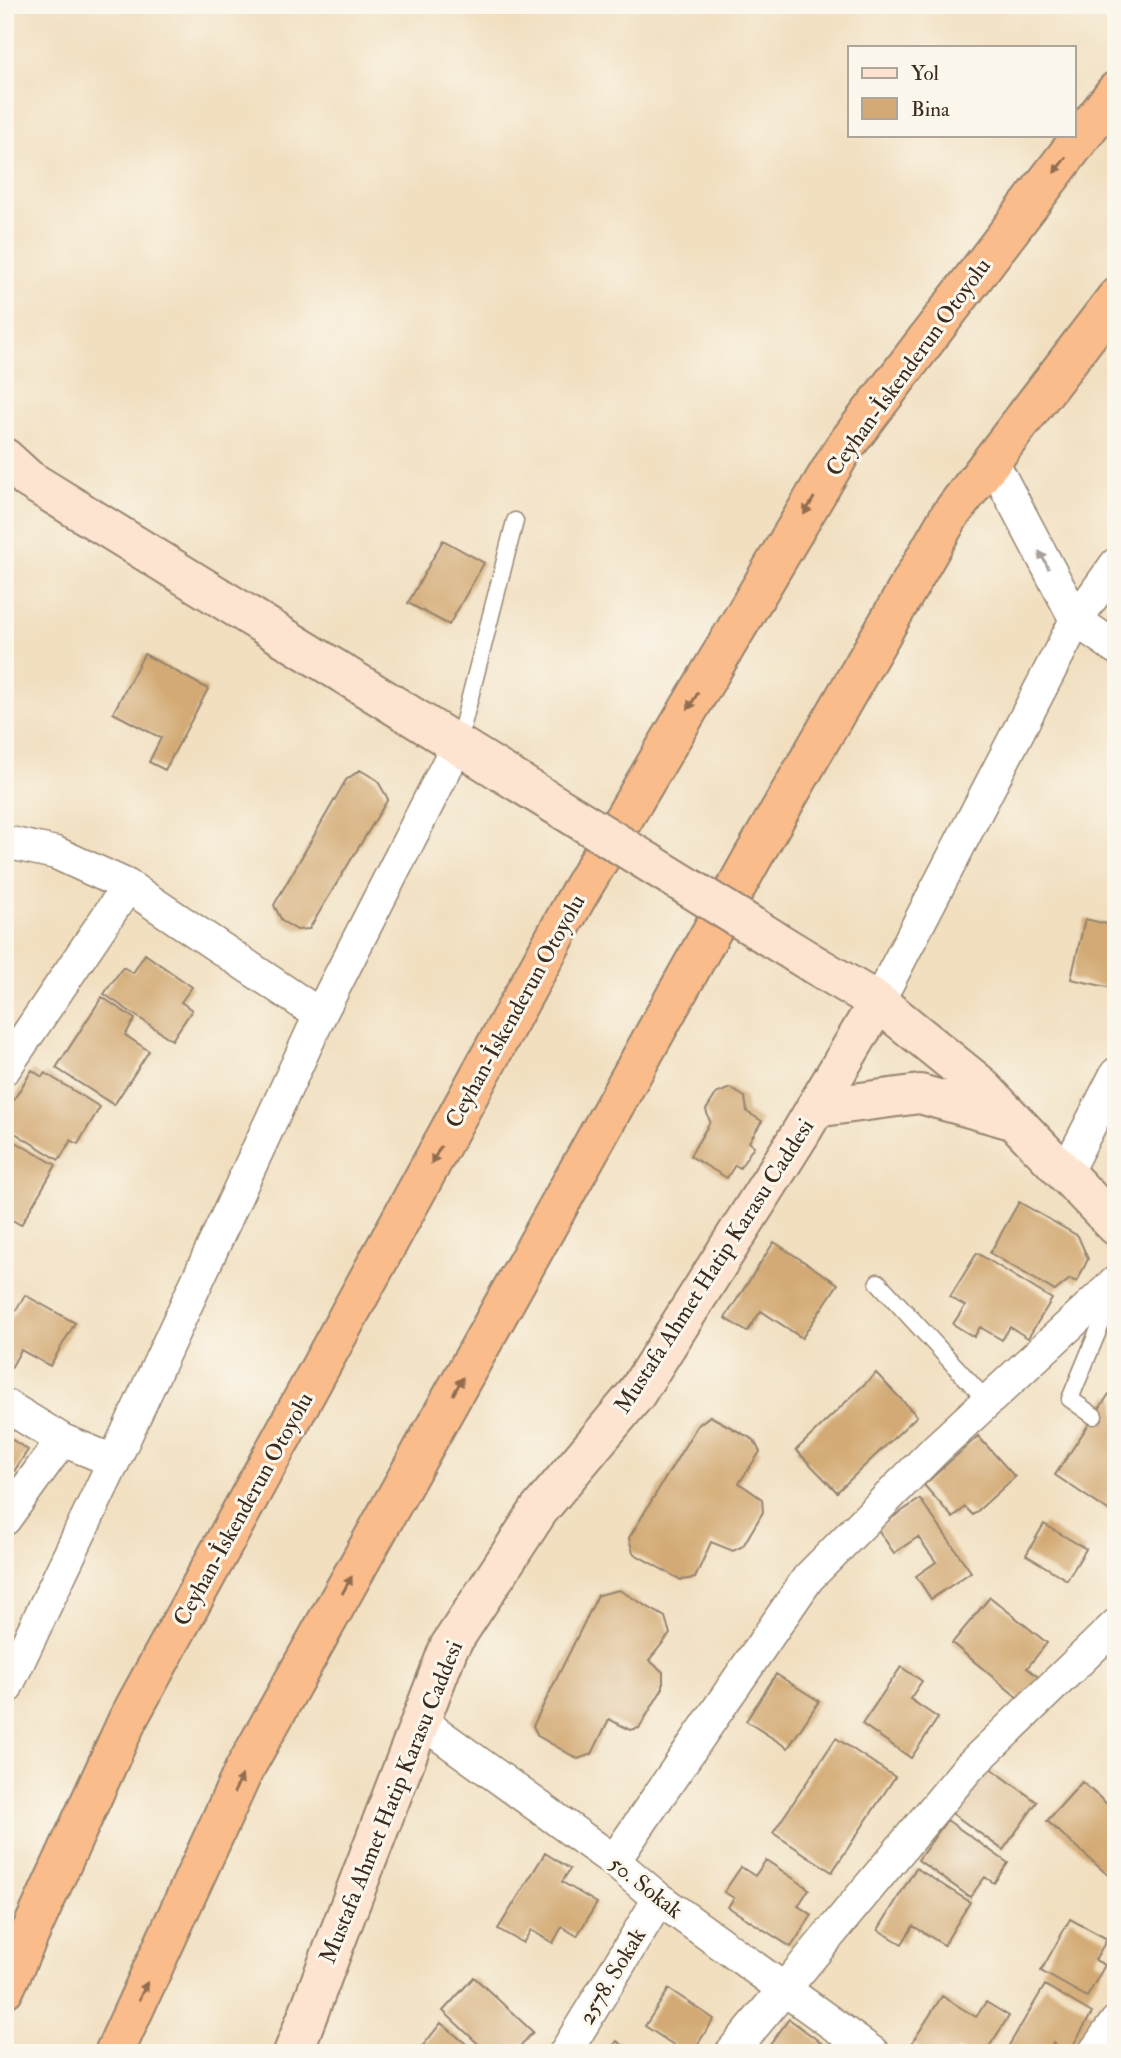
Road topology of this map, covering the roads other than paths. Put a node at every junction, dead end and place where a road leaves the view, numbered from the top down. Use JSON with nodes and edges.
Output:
{"nodes":[{"id":1,"x":1116,"y":91,"type":"edge"},
{"id":2,"x":1116,"y":298,"type":"edge"},
{"id":3,"x":5,"y":458,"type":"edge"},
{"id":4,"x":992,"y":461,"type":"junction"},
{"id":5,"x":516,"y":521,"type":"dead end"},
{"id":6,"x":1116,"y":564,"type":"edge"},
{"id":7,"x":1076,"y":620,"type":"junction"},
{"id":8,"x":1116,"y":648,"type":"edge"},
{"id":9,"x":458,"y":744,"type":"junction"},
{"id":10,"x":5,"y":842,"type":"edge"},
{"id":11,"x":128,"y":886,"type":"junction"},
{"id":12,"x":878,"y":1002,"type":"junction"},
{"id":13,"x":320,"y":1015,"type":"junction"},
{"id":14,"x":5,"y":1068,"type":"edge"},
{"id":15,"x":1116,"y":1074,"type":"edge"},
{"id":16,"x":815,"y":1108,"type":"junction"},
{"id":17,"x":1014,"y":1121,"type":"junction"},
{"id":18,"x":1065,"y":1174,"type":"junction"},
{"id":19,"x":1116,"y":1226,"type":"edge"},
{"id":20,"x":878,"y":1282,"type":"dead end"},
{"id":21,"x":1116,"y":1282,"type":"edge"},
{"id":22,"x":1116,"y":1289,"type":"edge"},
{"id":23,"x":987,"y":1401,"type":"junction"},
{"id":24,"x":5,"y":1405,"type":"edge"},
{"id":25,"x":1094,"y":1416,"type":"dead end"},
{"id":26,"x":62,"y":1440,"type":"junction"},
{"id":27,"x":114,"y":1461,"type":"junction"},
{"id":28,"x":5,"y":1519,"type":"edge"},
{"id":29,"x":1116,"y":1625,"type":"edge"},
{"id":30,"x":5,"y":1690,"type":"edge"},
{"id":31,"x":419,"y":1720,"type":"junction"},
{"id":32,"x":614,"y":1861,"type":"junction"},
{"id":33,"x":659,"y":1899,"type":"junction"},
{"id":34,"x":5,"y":1988,"type":"edge"},
{"id":35,"x":784,"y":1989,"type":"junction"},
{"id":36,"x":1116,"y":2022,"type":"edge"},
{"id":37,"x":114,"y":2053,"type":"edge"},
{"id":38,"x":293,"y":2053,"type":"edge"},
{"id":39,"x":565,"y":2053,"type":"edge"},
{"id":40,"x":731,"y":2053,"type":"edge"},
{"id":41,"x":873,"y":2053,"type":"edge"},
{"id":42,"x":1094,"y":2053,"type":"edge"}],
"edges":[{"from":1,"to":34,"type":"highway","name":"Ceyhan-İskenderun Otoyolu","one_way":true},
{"from":2,"to":4,"type":"highway"},
{"from":3,"to":9,"type":"street"},
{"from":7,"to":4,"type":"street","one_way":true},
{"from":37,"to":4,"type":"highway","one_way":true},
{"from":5,"to":9,"type":"lane"},
{"from":6,"to":7,"type":"street"},
{"from":7,"to":8,"type":"street"},
{"from":7,"to":12,"type":"street"},
{"from":9,"to":12,"type":"street","bridge":true},
{"from":9,"to":13,"type":"street"},
{"from":10,"to":11,"type":"street"},
{"from":11,"to":13,"type":"street"},
{"from":11,"to":14,"type":"street"},
{"from":12,"to":16,"type":"street","name":"Mustafa Ahmet Hatip Karasu Caddesi"},
{"from":12,"to":17,"type":"street"},
{"from":13,"to":27,"type":"street"},
{"from":15,"to":18,"type":"street"},
{"from":16,"to":17,"type":"street"},
{"from":16,"to":31,"type":"street","name":"Mustafa Ahmet Hatip Karasu Caddesi"},
{"from":17,"to":18,"type":"street"},
{"from":18,"to":19,"type":"street"},
{"from":20,"to":23,"type":"lane"},
{"from":21,"to":23,"type":"street"},
{"from":22,"to":25,"type":"lane"},
{"from":23,"to":32,"type":"street"},
{"from":24,"to":26,"type":"street"},
{"from":26,"to":27,"type":"street"},
{"from":26,"to":28,"type":"street"},
{"from":27,"to":30,"type":"street"},
{"from":29,"to":35,"type":"street"},
{"from":31,"to":32,"type":"street","name":"50. Sokak"},
{"from":31,"to":38,"type":"street","name":"Mustafa Ahmet Hatip Karasu Caddesi"},
{"from":32,"to":33,"type":"street","name":"50. Sokak"},
{"from":33,"to":35,"type":"street","name":"50. Sokak"},
{"from":33,"to":39,"type":"street","name":"2578. Sokak"},
{"from":35,"to":40,"type":"street"},
{"from":35,"to":41,"type":"street","name":"50. Sokak"},
{"from":36,"to":42,"type":"street"}]}
